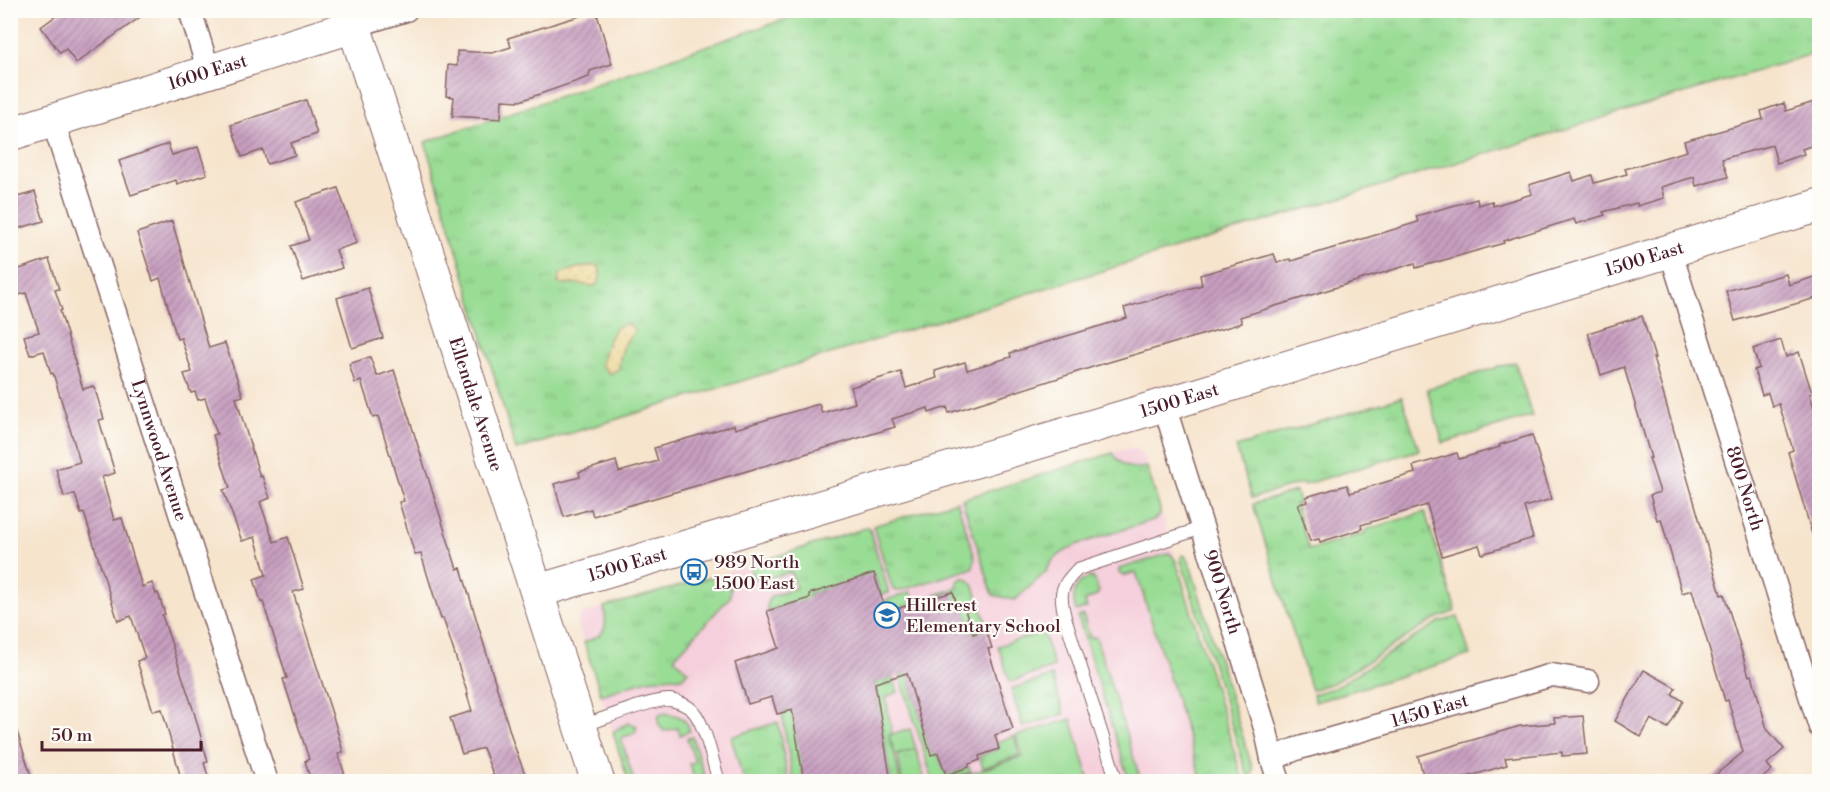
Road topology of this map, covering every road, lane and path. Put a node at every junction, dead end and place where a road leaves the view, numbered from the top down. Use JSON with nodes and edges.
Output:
{"nodes":[{"id":1,"x":189,"y":10,"type":"edge"},
{"id":2,"x":406,"y":10,"type":"edge"},
{"id":3,"x":354,"y":26,"type":"junction"},
{"id":4,"x":209,"y":72,"type":"junction"},
{"id":5,"x":53,"y":121,"type":"junction"},
{"id":6,"x":10,"y":134,"type":"edge"},
{"id":7,"x":1820,"y":205,"type":"edge"},
{"id":8,"x":1670,"y":250,"type":"junction"},
{"id":9,"x":1164,"y":405,"type":"junction"},
{"id":10,"x":1202,"y":528,"type":"junction"},
{"id":11,"x":538,"y":591,"type":"junction"},
{"id":12,"x":1588,"y":681,"type":"dead end"},
{"id":13,"x":581,"y":726,"type":"junction"},
{"id":14,"x":1820,"y":727,"type":"edge"},
{"id":15,"x":1272,"y":759,"type":"junction"},
{"id":16,"x":267,"y":782,"type":"edge"},
{"id":17,"x":598,"y":782,"type":"edge"},
{"id":18,"x":719,"y":782,"type":"edge"},
{"id":19,"x":1117,"y":782,"type":"edge"},
{"id":20,"x":1279,"y":782,"type":"edge"}],
"edges":[{"from":1,"to":4,"type":"street"},
{"from":2,"to":3,"type":"street","name":"1600 East"},
{"from":3,"to":4,"type":"street","name":"1600 East"},
{"from":3,"to":11,"type":"street","name":"Ellendale Avenue"},
{"from":4,"to":5,"type":"street","name":"1600 East"},
{"from":5,"to":6,"type":"street","name":"1600 East"},
{"from":5,"to":16,"type":"street","name":"Lynnwood Avenue"},
{"from":7,"to":8,"type":"street","name":"1500 East"},
{"from":8,"to":9,"type":"street","name":"1500 East"},
{"from":8,"to":14,"type":"street","name":"800 North"},
{"from":9,"to":10,"type":"street","name":"900 North"},
{"from":9,"to":11,"type":"street","name":"1500 East"},
{"from":10,"to":15,"type":"street","name":"900 North"},
{"from":10,"to":19,"type":"lane"},
{"from":11,"to":13,"type":"street","name":"Ellendale Avenue"},
{"from":12,"to":15,"type":"street","name":"1450 East"},
{"from":13,"to":17,"type":"street","name":"Ellendale Avenue"},
{"from":13,"to":18,"type":"lane"},
{"from":15,"to":20,"type":"street","name":"900 North"}]}
